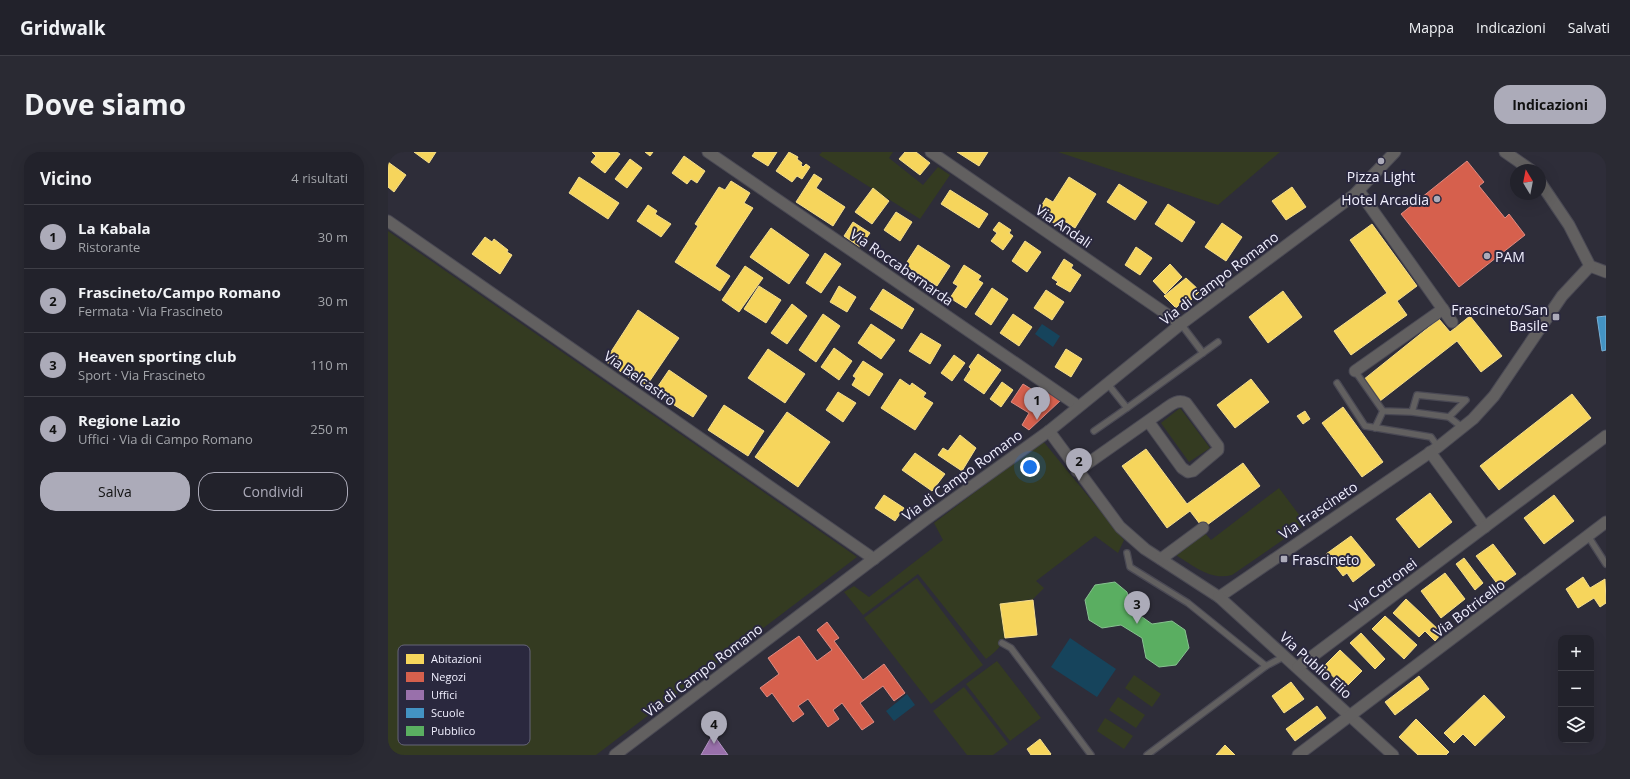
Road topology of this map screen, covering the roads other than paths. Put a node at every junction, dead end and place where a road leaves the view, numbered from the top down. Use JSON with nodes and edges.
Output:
{"nodes":[{"id":1,"x":708,"y":152,"type":"edge"},
{"id":2,"x":931,"y":152,"type":"edge"},
{"id":3,"x":1395,"y":152,"type":"edge"},
{"id":4,"x":1505,"y":152,"type":"edge"},
{"id":5,"x":1522,"y":164,"type":"edge"},
{"id":6,"x":1359,"y":191,"type":"junction"},
{"id":7,"x":1546,"y":191,"type":"edge"},
{"id":8,"x":388,"y":221,"type":"edge"},
{"id":9,"x":1590,"y":266,"type":"junction"},
{"id":10,"x":1606,"y":272,"type":"edge"},
{"id":11,"x":1443,"y":309,"type":"junction"},
{"id":12,"x":1452,"y":322,"type":"dead end"},
{"id":13,"x":1181,"y":324,"type":"junction"},
{"id":14,"x":1218,"y":342,"type":"dead end"},
{"id":15,"x":1202,"y":353,"type":"junction"},
{"id":16,"x":1355,"y":371,"type":"joint"},
{"id":17,"x":1107,"y":383,"type":"junction"},
{"id":18,"x":1337,"y":383,"type":"dead end"},
{"id":19,"x":1078,"y":406,"type":"junction"},
{"id":20,"x":1126,"y":408,"type":"junction"},
{"id":21,"x":1383,"y":411,"type":"junction"},
{"id":22,"x":1412,"y":412,"type":"junction"},
{"id":23,"x":1449,"y":417,"type":"junction"},
{"id":24,"x":1148,"y":422,"type":"junction"},
{"id":25,"x":1375,"y":428,"type":"junction"},
{"id":26,"x":1463,"y":428,"type":"junction"},
{"id":27,"x":1049,"y":431,"type":"junction"},
{"id":28,"x":1094,"y":431,"type":"dead end"},
{"id":29,"x":1606,"y":436,"type":"edge"},
{"id":30,"x":1434,"y":450,"type":"junction"},
{"id":31,"x":1077,"y":471,"type":"junction"},
{"id":32,"x":1606,"y":522,"type":"edge"},
{"id":33,"x":1485,"y":526,"type":"junction"},
{"id":34,"x":1203,"y":528,"type":"dead end"},
{"id":35,"x":1588,"y":536,"type":"junction"},
{"id":36,"x":1127,"y":553,"type":"dead end"},
{"id":37,"x":874,"y":559,"type":"junction"},
{"id":38,"x":1161,"y":559,"type":"junction"},
{"id":39,"x":1606,"y":564,"type":"edge"},
{"id":40,"x":1219,"y":597,"type":"junction"},
{"id":41,"x":1002,"y":643,"type":"dead end"},
{"id":42,"x":1285,"y":656,"type":"junction"},
{"id":43,"x":1266,"y":666,"type":"junction"},
{"id":44,"x":1298,"y":667,"type":"junction"},
{"id":45,"x":1351,"y":717,"type":"junction"},
{"id":46,"x":1385,"y":753,"type":"edge"},
{"id":47,"x":615,"y":755,"type":"edge"},
{"id":48,"x":1091,"y":755,"type":"edge"},
{"id":49,"x":1147,"y":755,"type":"edge"},
{"id":50,"x":1298,"y":755,"type":"edge"}],
"edges":[{"from":1,"to":19,"type":"street","name":"Via Roccabernarda"},
{"from":2,"to":13,"type":"street","name":"Via Andali"},
{"from":3,"to":6,"type":"street","name":"Via di Campo Romano"},
{"from":4,"to":5,"type":"street"},
{"from":6,"to":11,"type":"street"},
{"from":6,"to":13,"type":"street","name":"Via di Campo Romano"},
{"from":7,"to":9,"type":"street"},
{"from":8,"to":37,"type":"street","name":"Via Belcastro"},
{"from":9,"to":10,"type":"street"},
{"from":9,"to":26,"type":"street","name":"Via Frascineto"},
{"from":11,"to":12,"type":"street"},
{"from":11,"to":16,"type":"street"},
{"from":13,"to":15,"type":"lane"},
{"from":13,"to":17,"type":"street","name":"Via di Campo Romano"},
{"from":14,"to":15,"type":"lane"},
{"from":15,"to":20,"type":"lane"},
{"from":16,"to":21,"type":"lane"},
{"from":17,"to":19,"type":"street","name":"Via di Campo Romano"},
{"from":17,"to":20,"type":"lane"},
{"from":18,"to":25,"type":"lane"},
{"from":19,"to":27,"type":"street","name":"Via di Campo Romano"},
{"from":20,"to":28,"type":"lane"},
{"from":21,"to":22,"type":"lane"},
{"from":21,"to":25,"type":"lane"},
{"from":22,"to":23,"type":"lane"},
{"from":22,"to":23,"type":"lane"},
{"from":23,"to":26,"type":"lane"},
{"from":24,"to":24,"type":"street"},
{"from":24,"to":31,"type":"street"},
{"from":25,"to":30,"type":"lane"},
{"from":26,"to":30,"type":"street","name":"Via Frascineto"},
{"from":27,"to":31,"type":"street"},
{"from":27,"to":37,"type":"street","name":"Via di Campo Romano"},
{"from":29,"to":33,"type":"street","name":"Via Cotronei"},
{"from":30,"to":33,"type":"street"},
{"from":30,"to":40,"type":"street","name":"Via Frascineto"},
{"from":31,"to":38,"type":"street"},
{"from":32,"to":35,"type":"street","name":"Via Botricello"},
{"from":33,"to":44,"type":"street","name":"Via Cotronei"},
{"from":34,"to":38,"type":"street"},
{"from":35,"to":39,"type":"lane"},
{"from":35,"to":45,"type":"street","name":"Via Botricello"},
{"from":36,"to":43,"type":"lane"},
{"from":37,"to":47,"type":"street","name":"Via di Campo Romano"},
{"from":38,"to":40,"type":"street"},
{"from":40,"to":42,"type":"street","name":"Via Publio Elio"},
{"from":41,"to":48,"type":"lane"},
{"from":42,"to":43,"type":"lane"},
{"from":42,"to":44,"type":"street","name":"Via Publio Elio"},
{"from":43,"to":49,"type":"lane"},
{"from":44,"to":45,"type":"street","name":"Via Publio Elio"},
{"from":45,"to":46,"type":"street","name":"Via Publio Elio"},
{"from":45,"to":50,"type":"street","name":"Via Botricello"}]}
